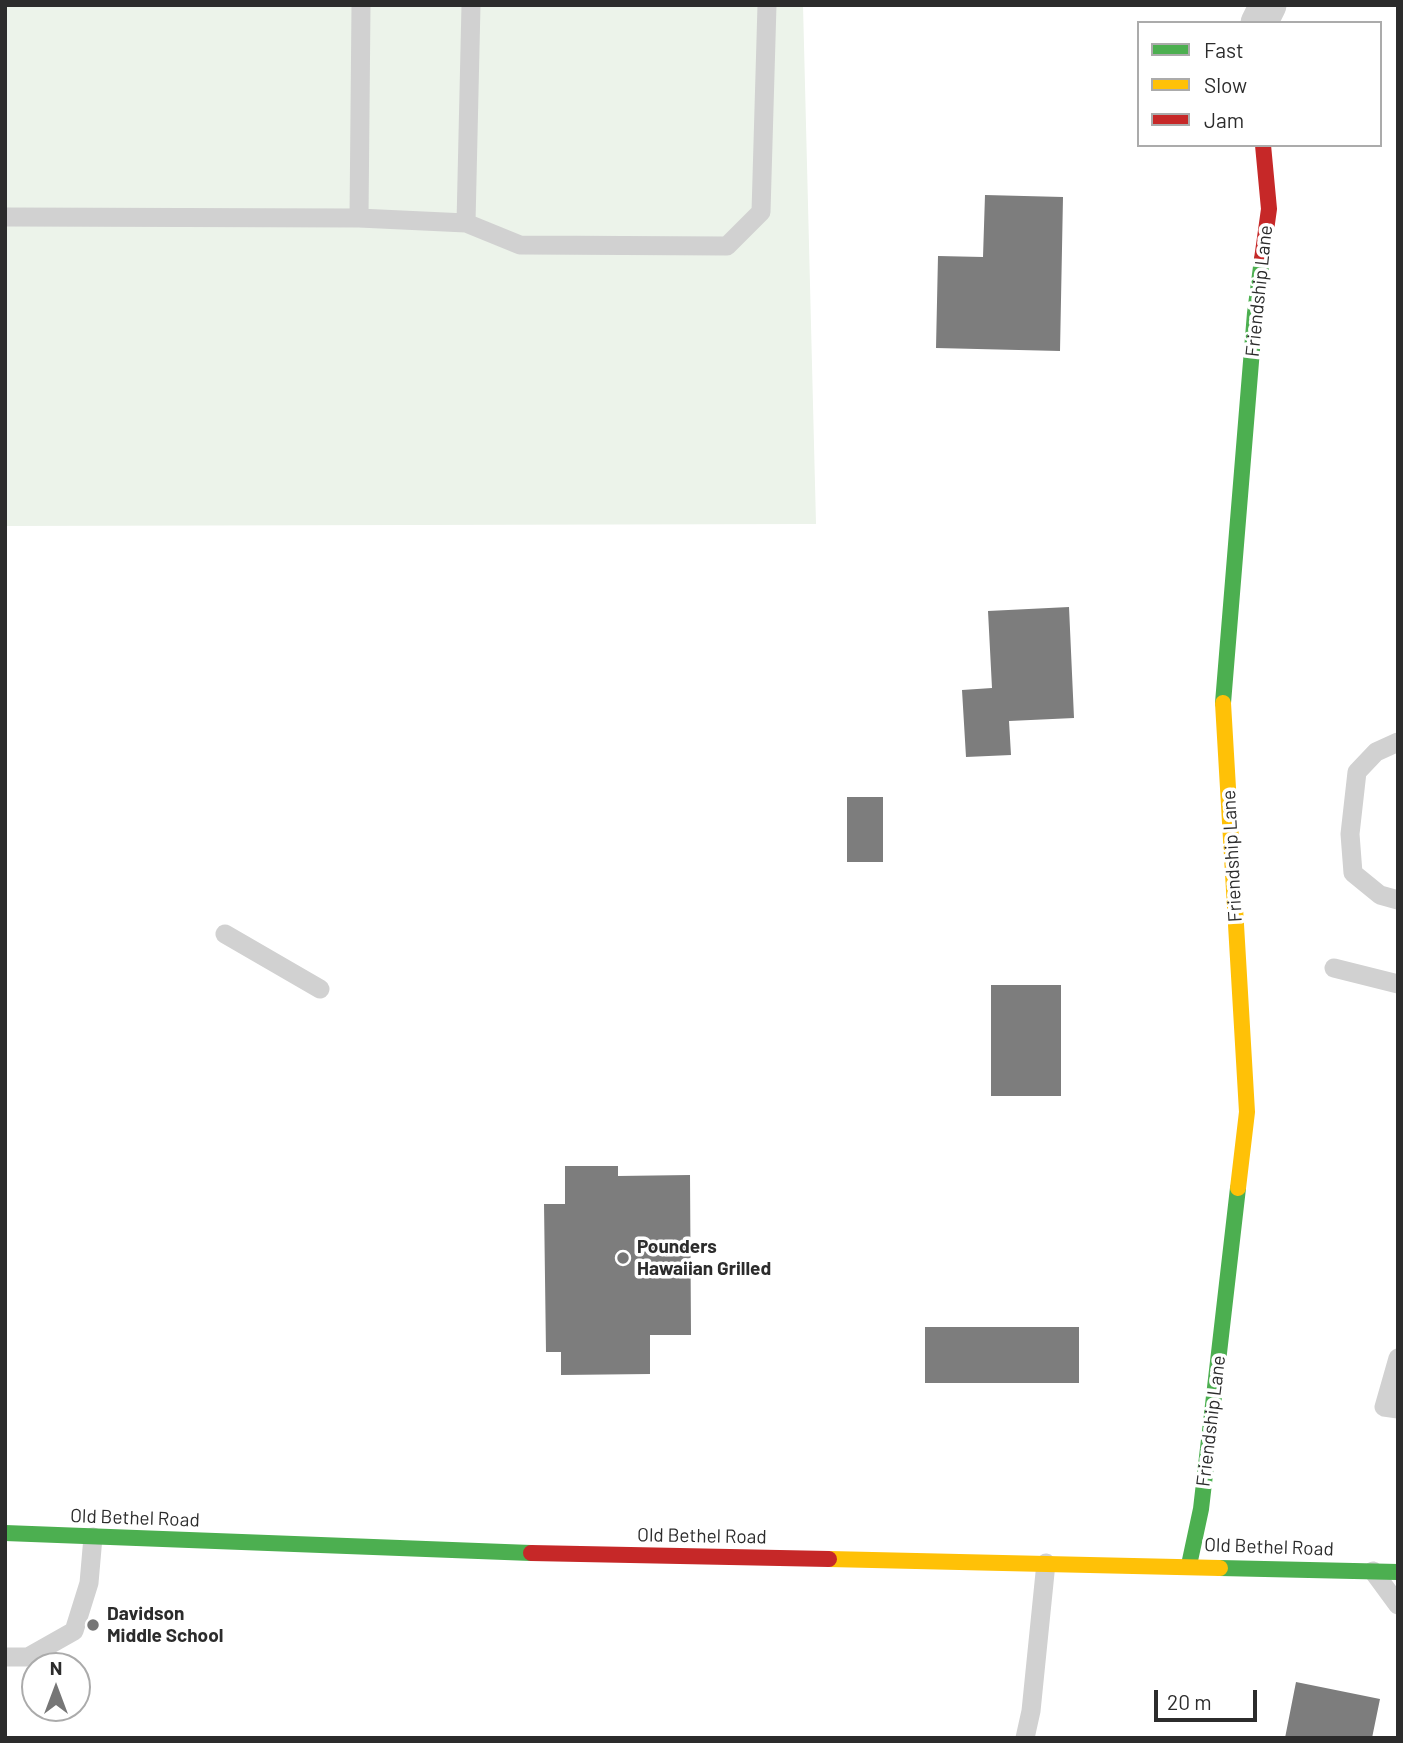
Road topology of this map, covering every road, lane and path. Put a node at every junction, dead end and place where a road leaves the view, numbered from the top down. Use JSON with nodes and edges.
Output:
{"nodes":[{"id":1,"x":361,"y":5,"type":"edge"},
{"id":2,"x":471,"y":5,"type":"edge"},
{"id":3,"x":767,"y":5,"type":"edge"},
{"id":4,"x":1269,"y":5,"type":"edge"},
{"id":5,"x":1260,"y":21,"type":"edge"},
{"id":6,"x":1263,"y":147,"type":"edge"},
{"id":7,"x":5,"y":217,"type":"edge"},
{"id":8,"x":359,"y":218,"type":"junction"},
{"id":9,"x":466,"y":223,"type":"junction"},
{"id":10,"x":1398,"y":742,"type":"edge"},
{"id":11,"x":1398,"y":900,"type":"edge"},
{"id":12,"x":225,"y":934,"type":"dead end"},
{"id":13,"x":1334,"y":968,"type":"dead end"},
{"id":14,"x":1398,"y":985,"type":"edge"},
{"id":15,"x":320,"y":989,"type":"dead end"},
{"id":16,"x":1398,"y":1359,"type":"edge"},
{"id":17,"x":1398,"y":1409,"type":"edge"},
{"id":18,"x":5,"y":1533,"type":"edge"},
{"id":19,"x":93,"y":1537,"type":"junction"},
{"id":20,"x":1046,"y":1563,"type":"junction"},
{"id":21,"x":1189,"y":1565,"type":"junction"},
{"id":22,"x":1372,"y":1571,"type":"junction"},
{"id":23,"x":1398,"y":1574,"type":"edge"},
{"id":24,"x":1398,"y":1605,"type":"edge"},
{"id":25,"x":5,"y":1657,"type":"edge"},
{"id":26,"x":1025,"y":1738,"type":"edge"}],
"edges":[{"from":1,"to":8,"type":"lane"},
{"from":2,"to":9,"type":"lane"},
{"from":3,"to":9,"type":"lane"},
{"from":4,"to":5,"type":"street"},
{"from":6,"to":21,"type":"street","name":"Friendship Lane"},
{"from":7,"to":8,"type":"lane"},
{"from":8,"to":9,"type":"lane"},
{"from":10,"to":11,"type":"lane"},
{"from":12,"to":15,"type":"lane"},
{"from":13,"to":14,"type":"lane"},
{"from":16,"to":17,"type":"lane"},
{"from":18,"to":19,"type":"street","name":"Old Bethel Road"},
{"from":19,"to":20,"type":"street","name":"Old Bethel Road"},
{"from":19,"to":25,"type":"lane"},
{"from":20,"to":21,"type":"street","name":"Old Bethel Road"},
{"from":20,"to":26,"type":"lane"},
{"from":21,"to":22,"type":"street","name":"Old Bethel Road"},
{"from":22,"to":23,"type":"street","name":"Old Bethel Road"},
{"from":22,"to":24,"type":"lane"}]}
